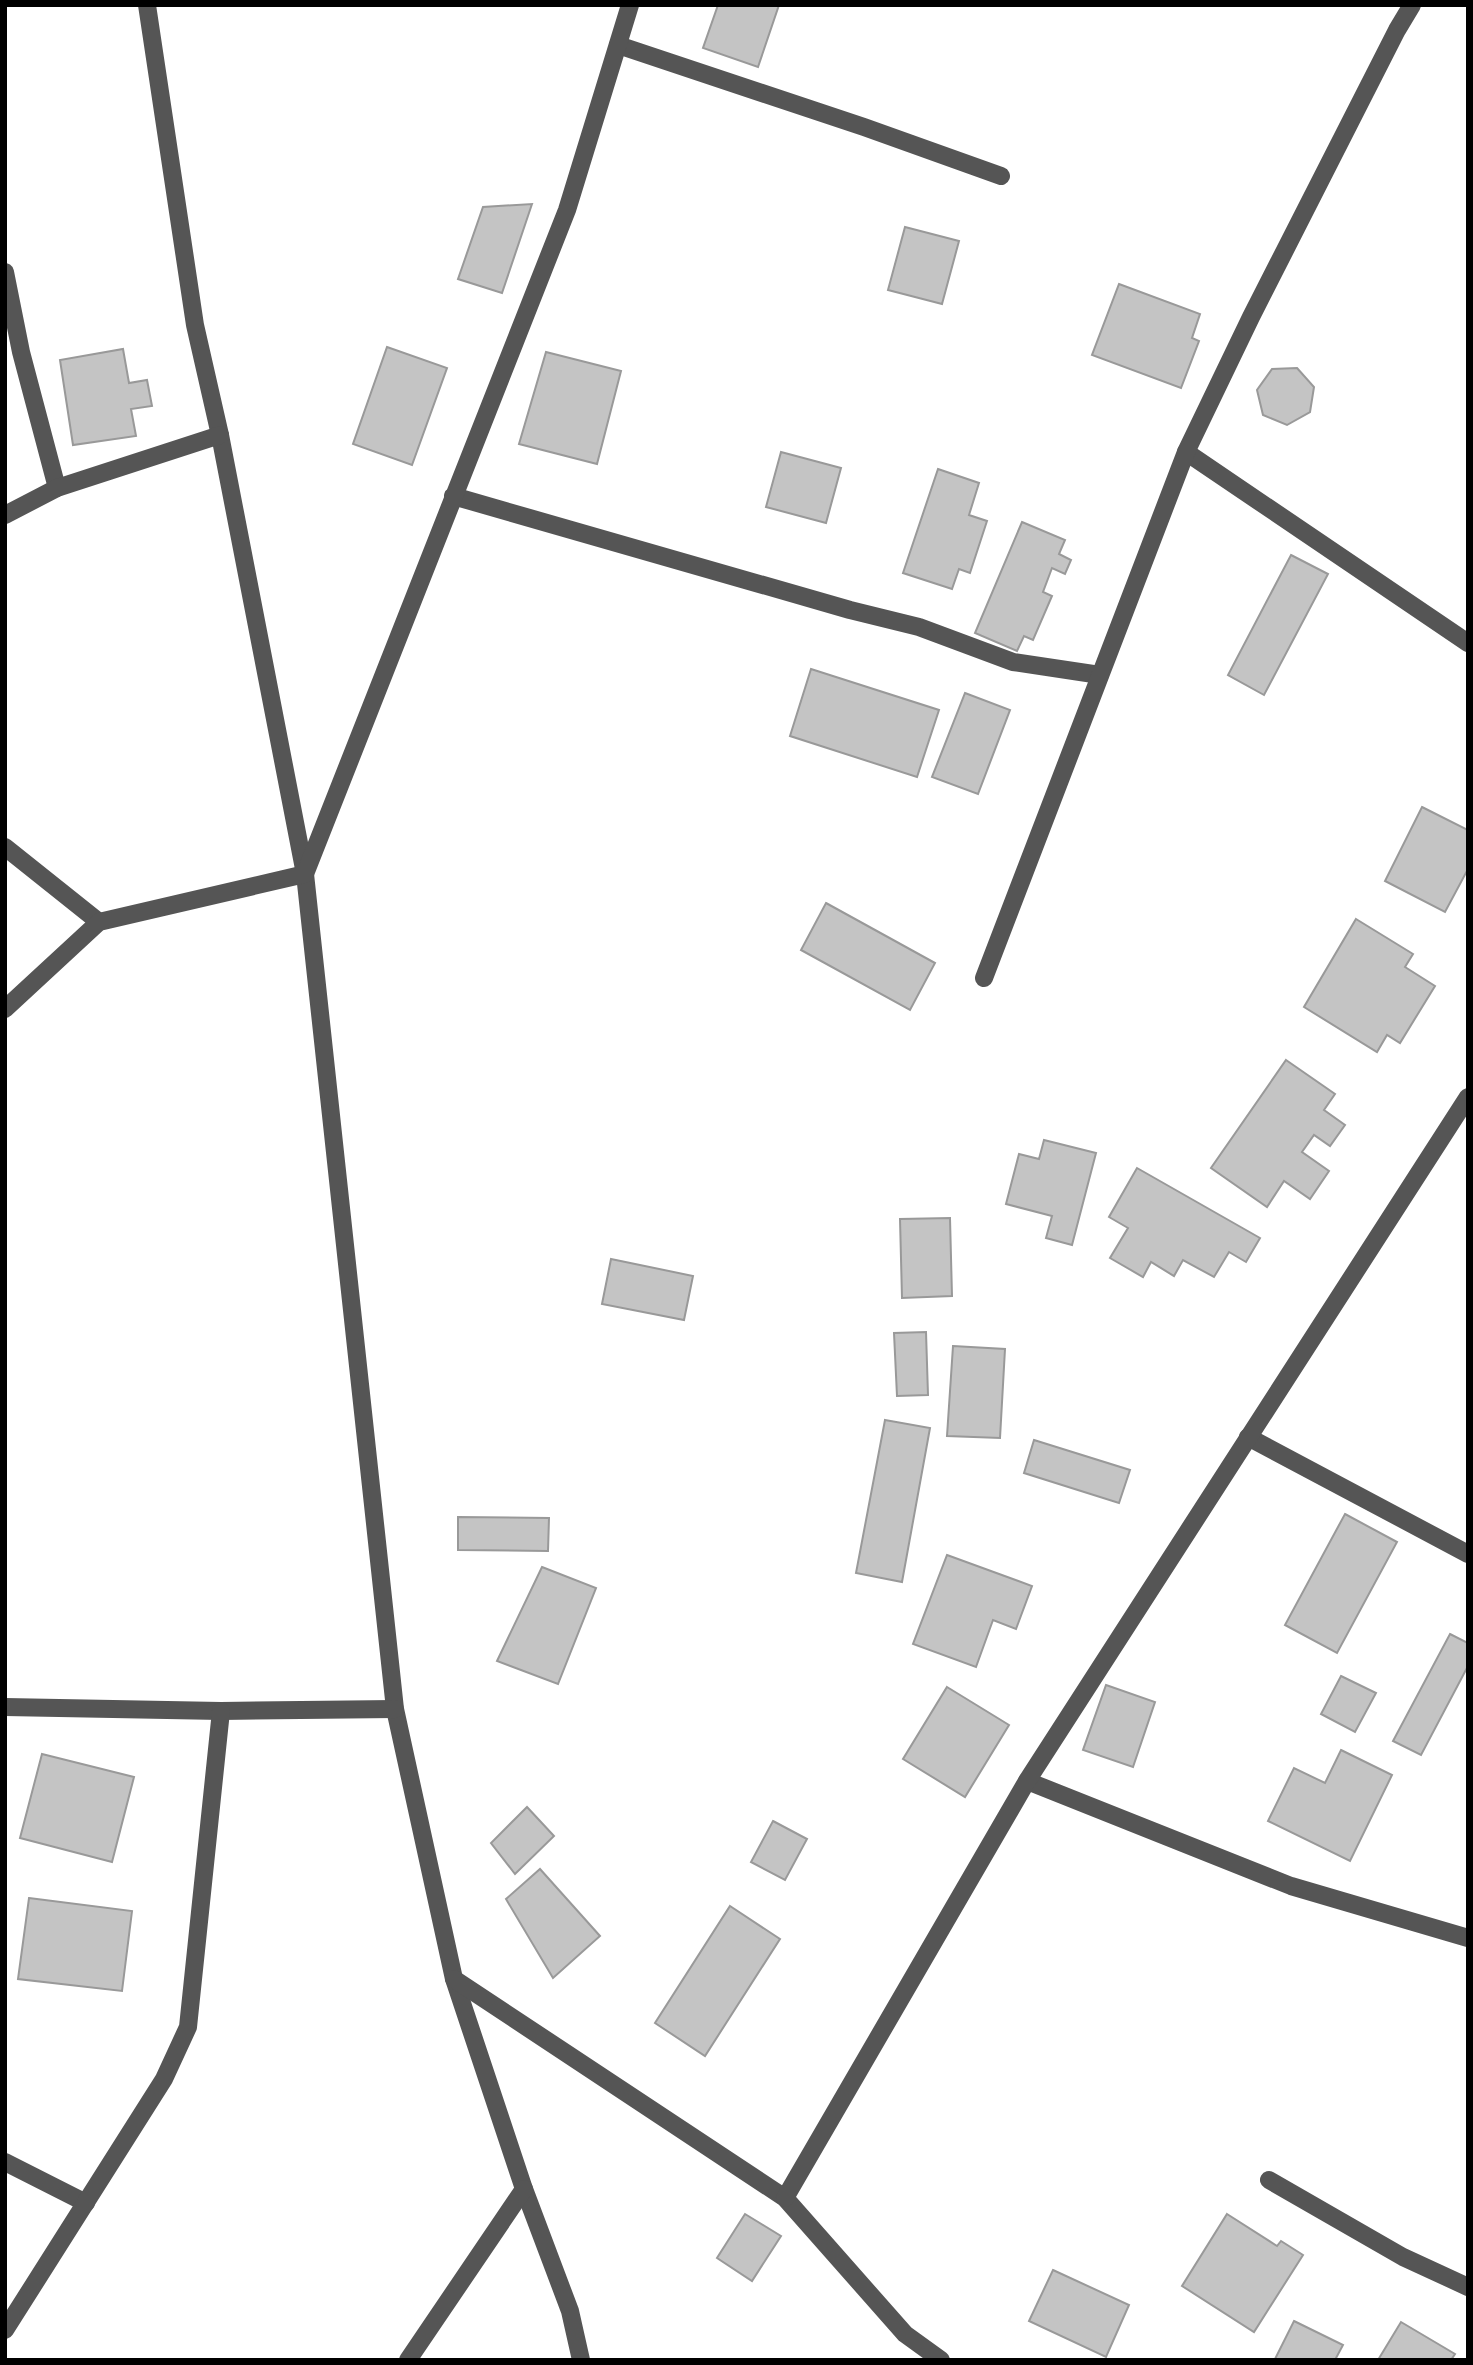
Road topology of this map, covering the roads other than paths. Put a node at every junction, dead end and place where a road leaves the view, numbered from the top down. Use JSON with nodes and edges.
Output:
{"nodes":[{"id":1,"x":146,"y":5,"type":"edge"},
{"id":2,"x":630,"y":5,"type":"edge"},
{"id":3,"x":1412,"y":5,"type":"edge"},
{"id":4,"x":618,"y":45,"type":"junction"},
{"id":5,"x":1001,"y":176,"type":"dead end"},
{"id":6,"x":5,"y":272,"type":"edge"},
{"id":7,"x":220,"y":435,"type":"junction"},
{"id":8,"x":1186,"y":452,"type":"junction"},
{"id":9,"x":57,"y":488,"type":"junction"},
{"id":10,"x":453,"y":496,"type":"junction"},
{"id":11,"x":5,"y":514,"type":"edge"},
{"id":12,"x":1468,"y":643,"type":"edge"},
{"id":13,"x":1100,"y":675,"type":"junction"},
{"id":14,"x":5,"y":847,"type":"edge"},
{"id":15,"x":305,"y":874,"type":"junction"},
{"id":16,"x":99,"y":922,"type":"junction"},
{"id":17,"x":984,"y":978,"type":"dead end"},
{"id":18,"x":5,"y":1009,"type":"edge"},
{"id":19,"x":1468,"y":1097,"type":"edge"},
{"id":20,"x":1248,"y":1437,"type":"junction"},
{"id":21,"x":1468,"y":1555,"type":"edge"},
{"id":22,"x":5,"y":1707,"type":"edge"},
{"id":23,"x":395,"y":1709,"type":"junction"},
{"id":24,"x":221,"y":1711,"type":"junction"},
{"id":25,"x":1027,"y":1781,"type":"junction"},
{"id":26,"x":1468,"y":1938,"type":"edge"},
{"id":27,"x":454,"y":1979,"type":"junction"},
{"id":28,"x":5,"y":2162,"type":"edge"},
{"id":29,"x":1269,"y":2180,"type":"dead end"},
{"id":30,"x":524,"y":2189,"type":"junction"},
{"id":31,"x":785,"y":2198,"type":"junction"},
{"id":32,"x":86,"y":2203,"type":"junction"},
{"id":33,"x":1468,"y":2287,"type":"edge"},
{"id":34,"x":5,"y":2330,"type":"edge"},
{"id":35,"x":408,"y":2360,"type":"edge"},
{"id":36,"x":581,"y":2360,"type":"edge"},
{"id":37,"x":941,"y":2360,"type":"edge"}],
"edges":[{"from":1,"to":7,"type":"street"},
{"from":2,"to":4,"type":"street"},
{"from":3,"to":8,"type":"street"},
{"from":4,"to":5,"type":"street"},
{"from":4,"to":10,"type":"street"},
{"from":6,"to":9,"type":"street"},
{"from":7,"to":9,"type":"street"},
{"from":7,"to":15,"type":"street"},
{"from":8,"to":12,"type":"street"},
{"from":8,"to":13,"type":"street"},
{"from":9,"to":11,"type":"street"},
{"from":10,"to":13,"type":"street"},
{"from":10,"to":15,"type":"street"},
{"from":13,"to":17,"type":"street"},
{"from":14,"to":16,"type":"street"},
{"from":15,"to":16,"type":"street"},
{"from":15,"to":23,"type":"street"},
{"from":16,"to":18,"type":"street"},
{"from":19,"to":20,"type":"street"},
{"from":20,"to":21,"type":"street"},
{"from":20,"to":25,"type":"street"},
{"from":22,"to":24,"type":"street"},
{"from":23,"to":24,"type":"street"},
{"from":23,"to":27,"type":"street"},
{"from":24,"to":32,"type":"street"},
{"from":25,"to":26,"type":"street"},
{"from":25,"to":31,"type":"street"},
{"from":27,"to":30,"type":"street"},
{"from":27,"to":31,"type":"street"},
{"from":28,"to":32,"type":"street"},
{"from":29,"to":33,"type":"street"},
{"from":30,"to":35,"type":"street"},
{"from":30,"to":36,"type":"street"},
{"from":31,"to":37,"type":"street"},
{"from":32,"to":34,"type":"street"}]}
